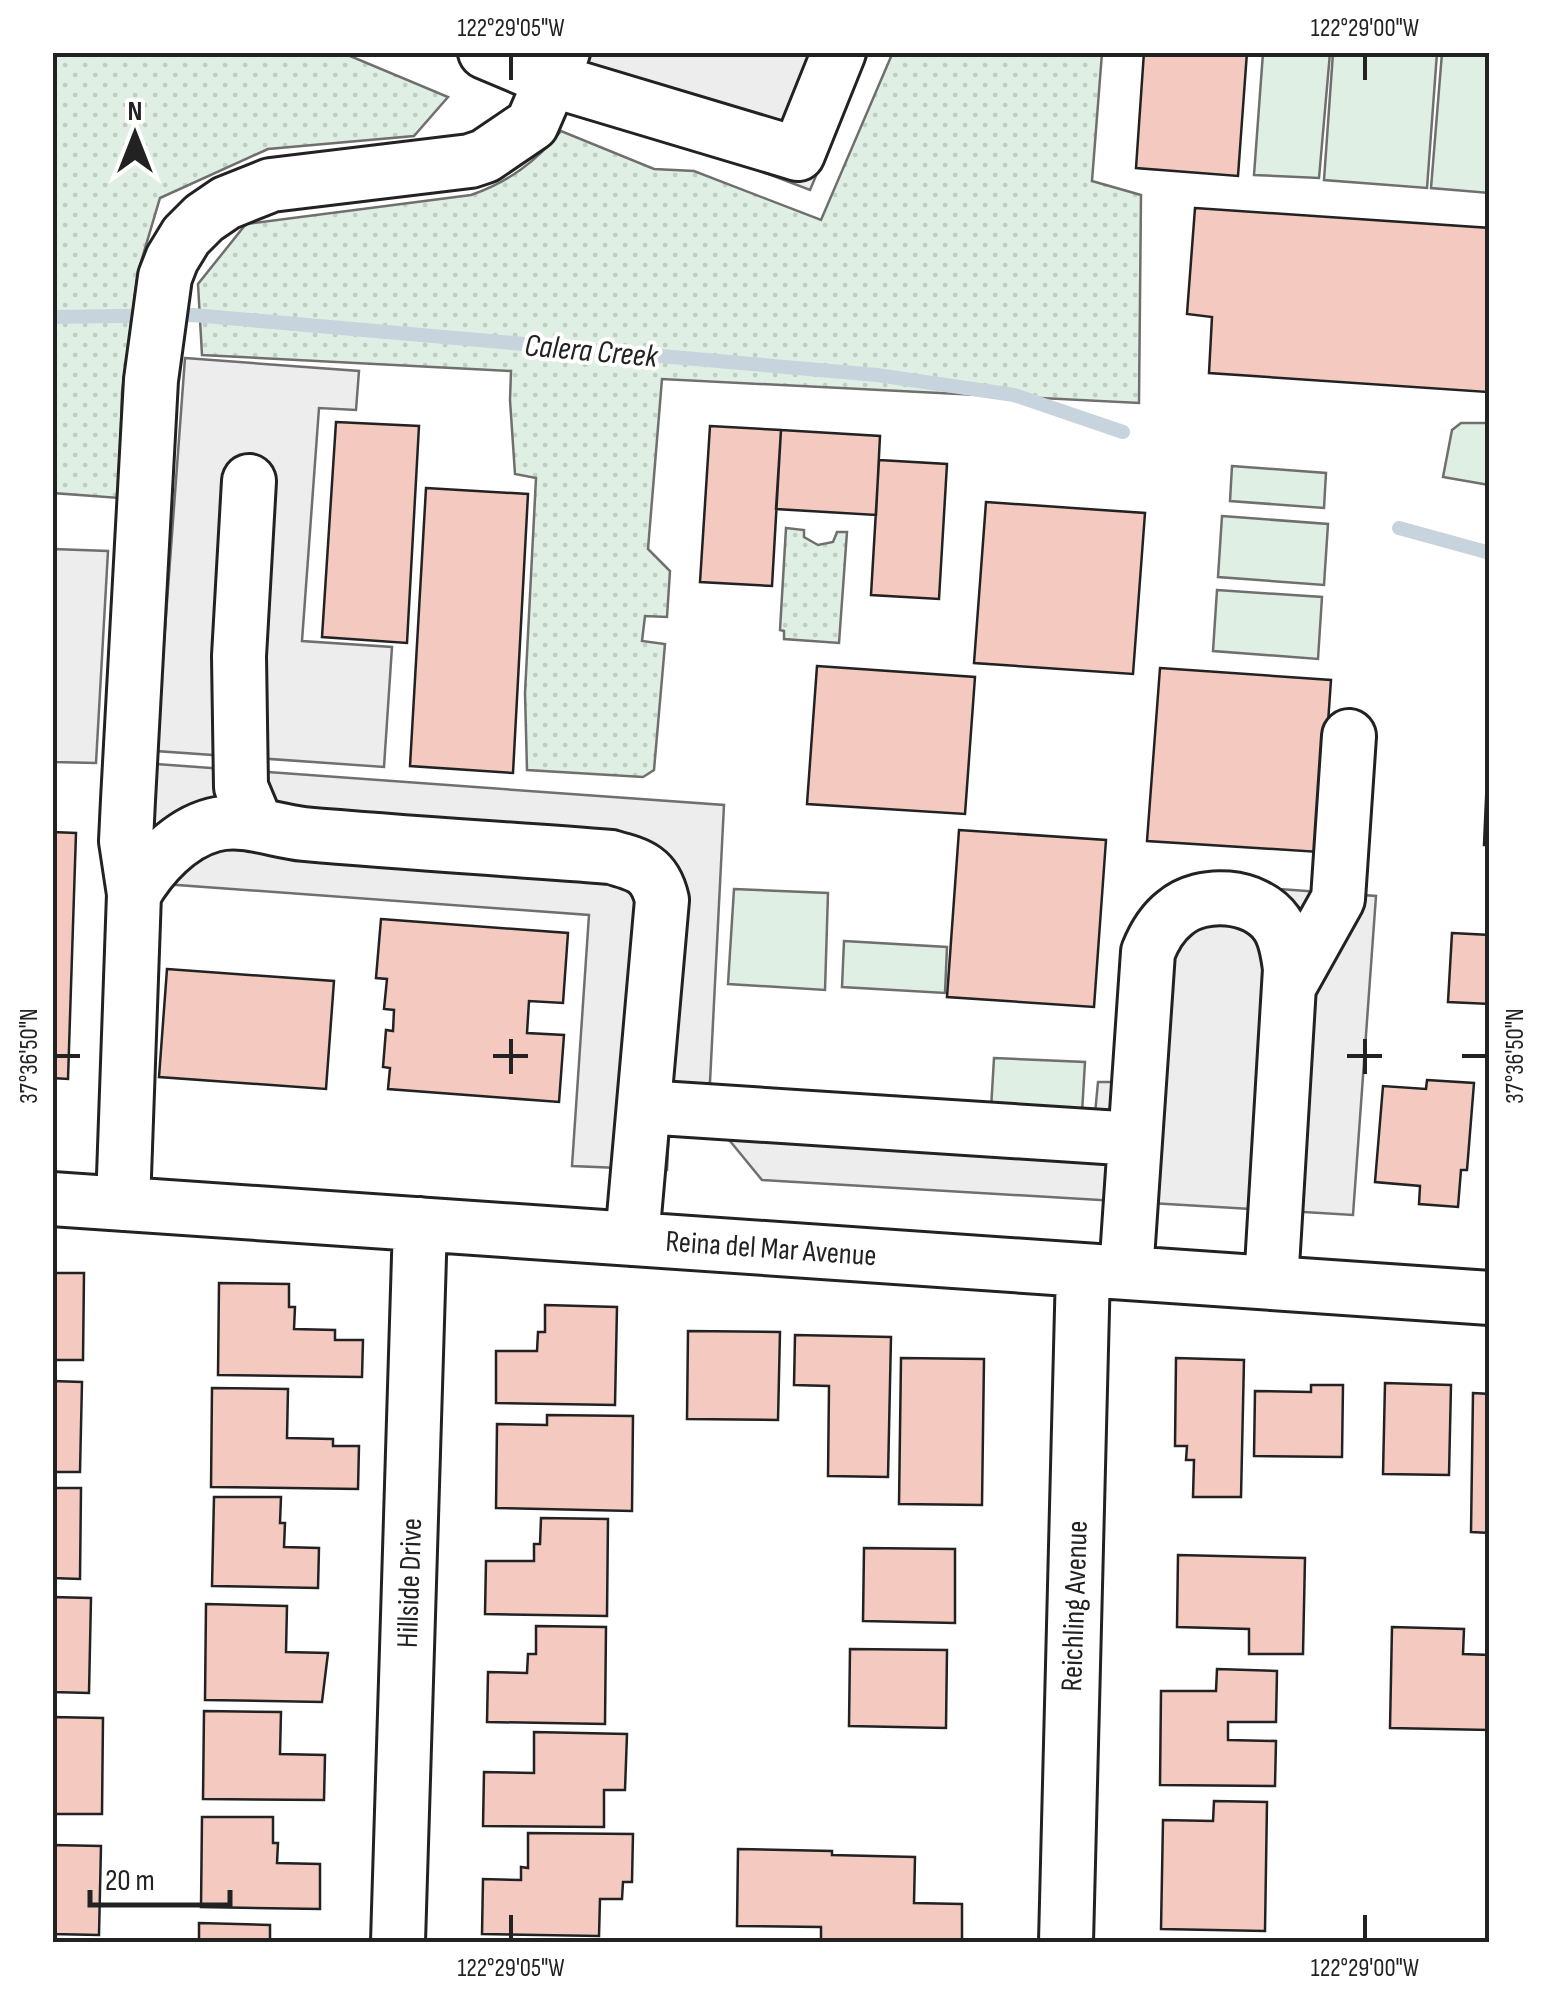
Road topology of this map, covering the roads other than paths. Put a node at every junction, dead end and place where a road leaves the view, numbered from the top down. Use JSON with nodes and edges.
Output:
{"nodes":[{"id":1,"x":485,"y":52,"type":"edge"},
{"id":2,"x":839,"y":52,"type":"edge"},
{"id":3,"x":557,"y":66,"type":"edge"},
{"id":4,"x":249,"y":480,"type":"dead end"},
{"id":5,"x":1350,"y":736,"type":"dead end"},
{"id":6,"x":256,"y":825,"type":"junction"},
{"id":7,"x":134,"y":894,"type":"junction"},
{"id":8,"x":1290,"y":985,"type":"junction"},
{"id":9,"x":644,"y":1107,"type":"junction"},
{"id":10,"x":1135,"y":1139,"type":"junction"},
{"id":11,"x":52,"y":1199,"type":"edge"},
{"id":12,"x":122,"y":1204,"type":"junction"},
{"id":13,"x":420,"y":1224,"type":"junction"},
{"id":14,"x":632,"y":1238,"type":"junction"},
{"id":15,"x":1104,"y":1271,"type":"junction"},
{"id":16,"x":1271,"y":1283,"type":"junction"},
{"id":17,"x":1490,"y":1298,"type":"edge"},
{"id":18,"x":398,"y":1942,"type":"edge"},
{"id":19,"x":1066,"y":1942,"type":"edge"}],
"edges":[{"from":1,"to":3,"type":"street"},
{"from":2,"to":3,"type":"street"},
{"from":3,"to":7,"type":"street"},
{"from":4,"to":6,"type":"street"},
{"from":5,"to":8,"type":"street"},
{"from":6,"to":7,"type":"street"},
{"from":6,"to":9,"type":"street"},
{"from":7,"to":12,"type":"street"},
{"from":8,"to":10,"type":"street","name":"Reichling Avenue"},
{"from":8,"to":16,"type":"street"},
{"from":9,"to":10,"type":"street"},
{"from":9,"to":14,"type":"street"},
{"from":10,"to":15,"type":"street","name":"Reichling Avenue"},
{"from":11,"to":12,"type":"street","name":"Reina del Mar Avenue"},
{"from":12,"to":13,"type":"street","name":"Reina del Mar Avenue"},
{"from":13,"to":14,"type":"street","name":"Reina del Mar Avenue"},
{"from":13,"to":18,"type":"street","name":"Hillside Drive"},
{"from":14,"to":15,"type":"street","name":"Reina del Mar Avenue"},
{"from":15,"to":16,"type":"street","name":"Reina del Mar Avenue"},
{"from":15,"to":19,"type":"street","name":"Reichling Avenue"},
{"from":16,"to":17,"type":"street","name":"Reina del Mar Avenue"}]}
